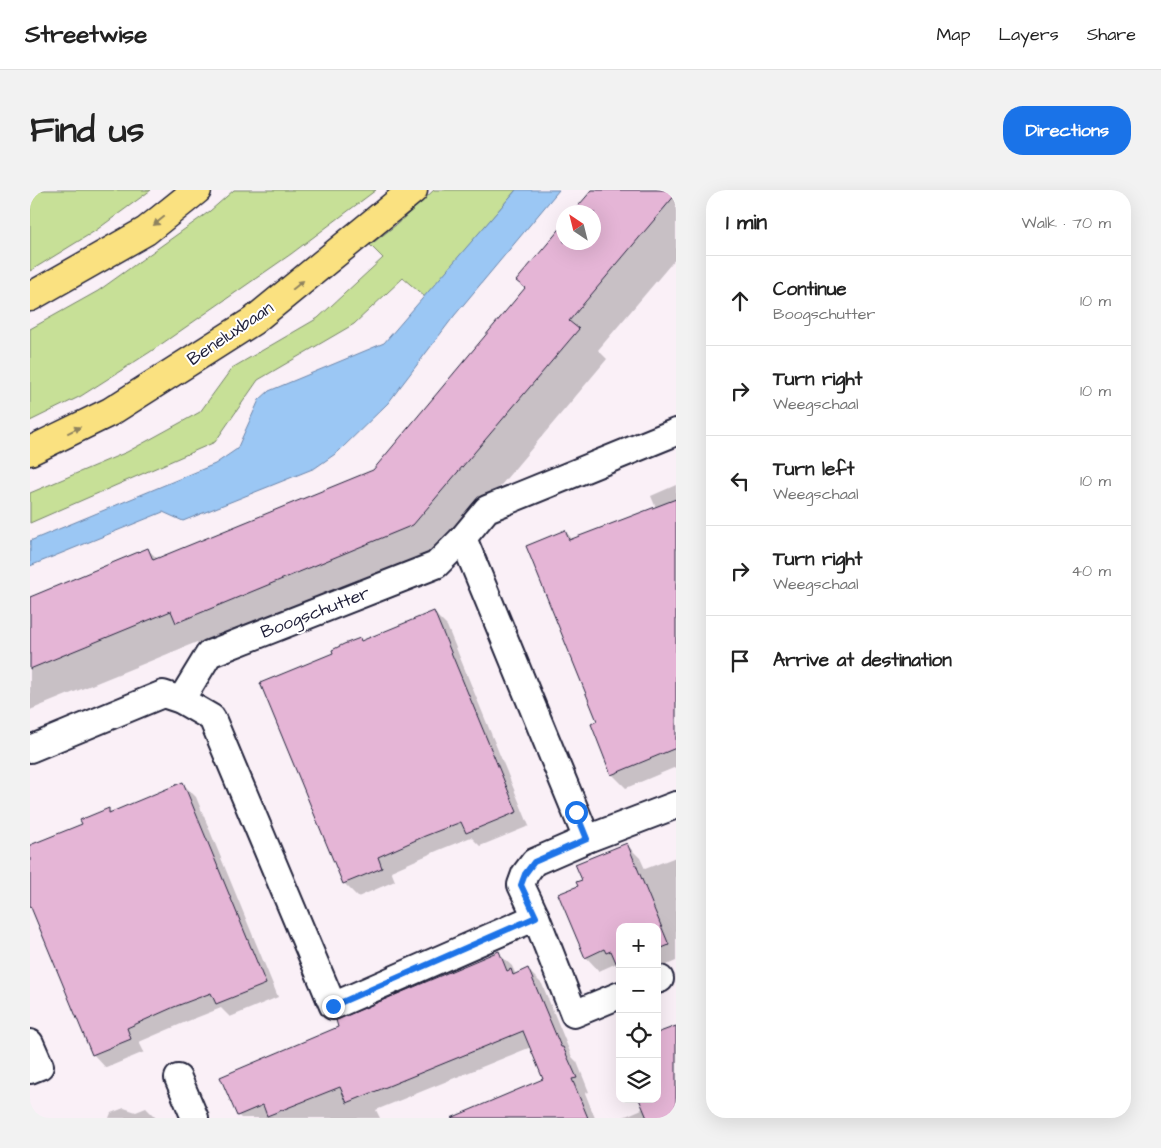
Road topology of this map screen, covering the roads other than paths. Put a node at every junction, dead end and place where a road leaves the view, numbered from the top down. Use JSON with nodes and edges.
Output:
{"nodes":[{"id":1,"x":197,"y":190,"type":"edge"},
{"id":2,"x":413,"y":190,"type":"edge"},
{"id":3,"x":30,"y":297,"type":"edge"},
{"id":4,"x":676,"y":432,"type":"edge"},
{"id":5,"x":30,"y":451,"type":"edge"},
{"id":6,"x":463,"y":538,"type":"junction"},
{"id":7,"x":181,"y":700,"type":"junction"},
{"id":8,"x":30,"y":749,"type":"edge"},
{"id":9,"x":676,"y":805,"type":"edge"},
{"id":10,"x":587,"y":839,"type":"junction"},
{"id":11,"x":536,"y":917,"type":"junction"},
{"id":12,"x":616,"y":997,"type":"edge"},
{"id":13,"x":178,"y":1078,"type":"dead end"},
{"id":14,"x":195,"y":1118,"type":"edge"}],
"edges":[{"from":1,"to":3,"type":"main road","one_way":true},
{"from":5,"to":2,"type":"main road","name":"Beneluxbaan","one_way":true},
{"from":4,"to":6,"type":"street","name":"Boogschutter"},
{"from":6,"to":7,"type":"street","name":"Boogschutter"},
{"from":6,"to":10,"type":"street"},
{"from":7,"to":8,"type":"street"},
{"from":7,"to":11,"type":"street"},
{"from":9,"to":10,"type":"street"},
{"from":10,"to":11,"type":"street"},
{"from":11,"to":12,"type":"street"},
{"from":13,"to":14,"type":"street"}]}
